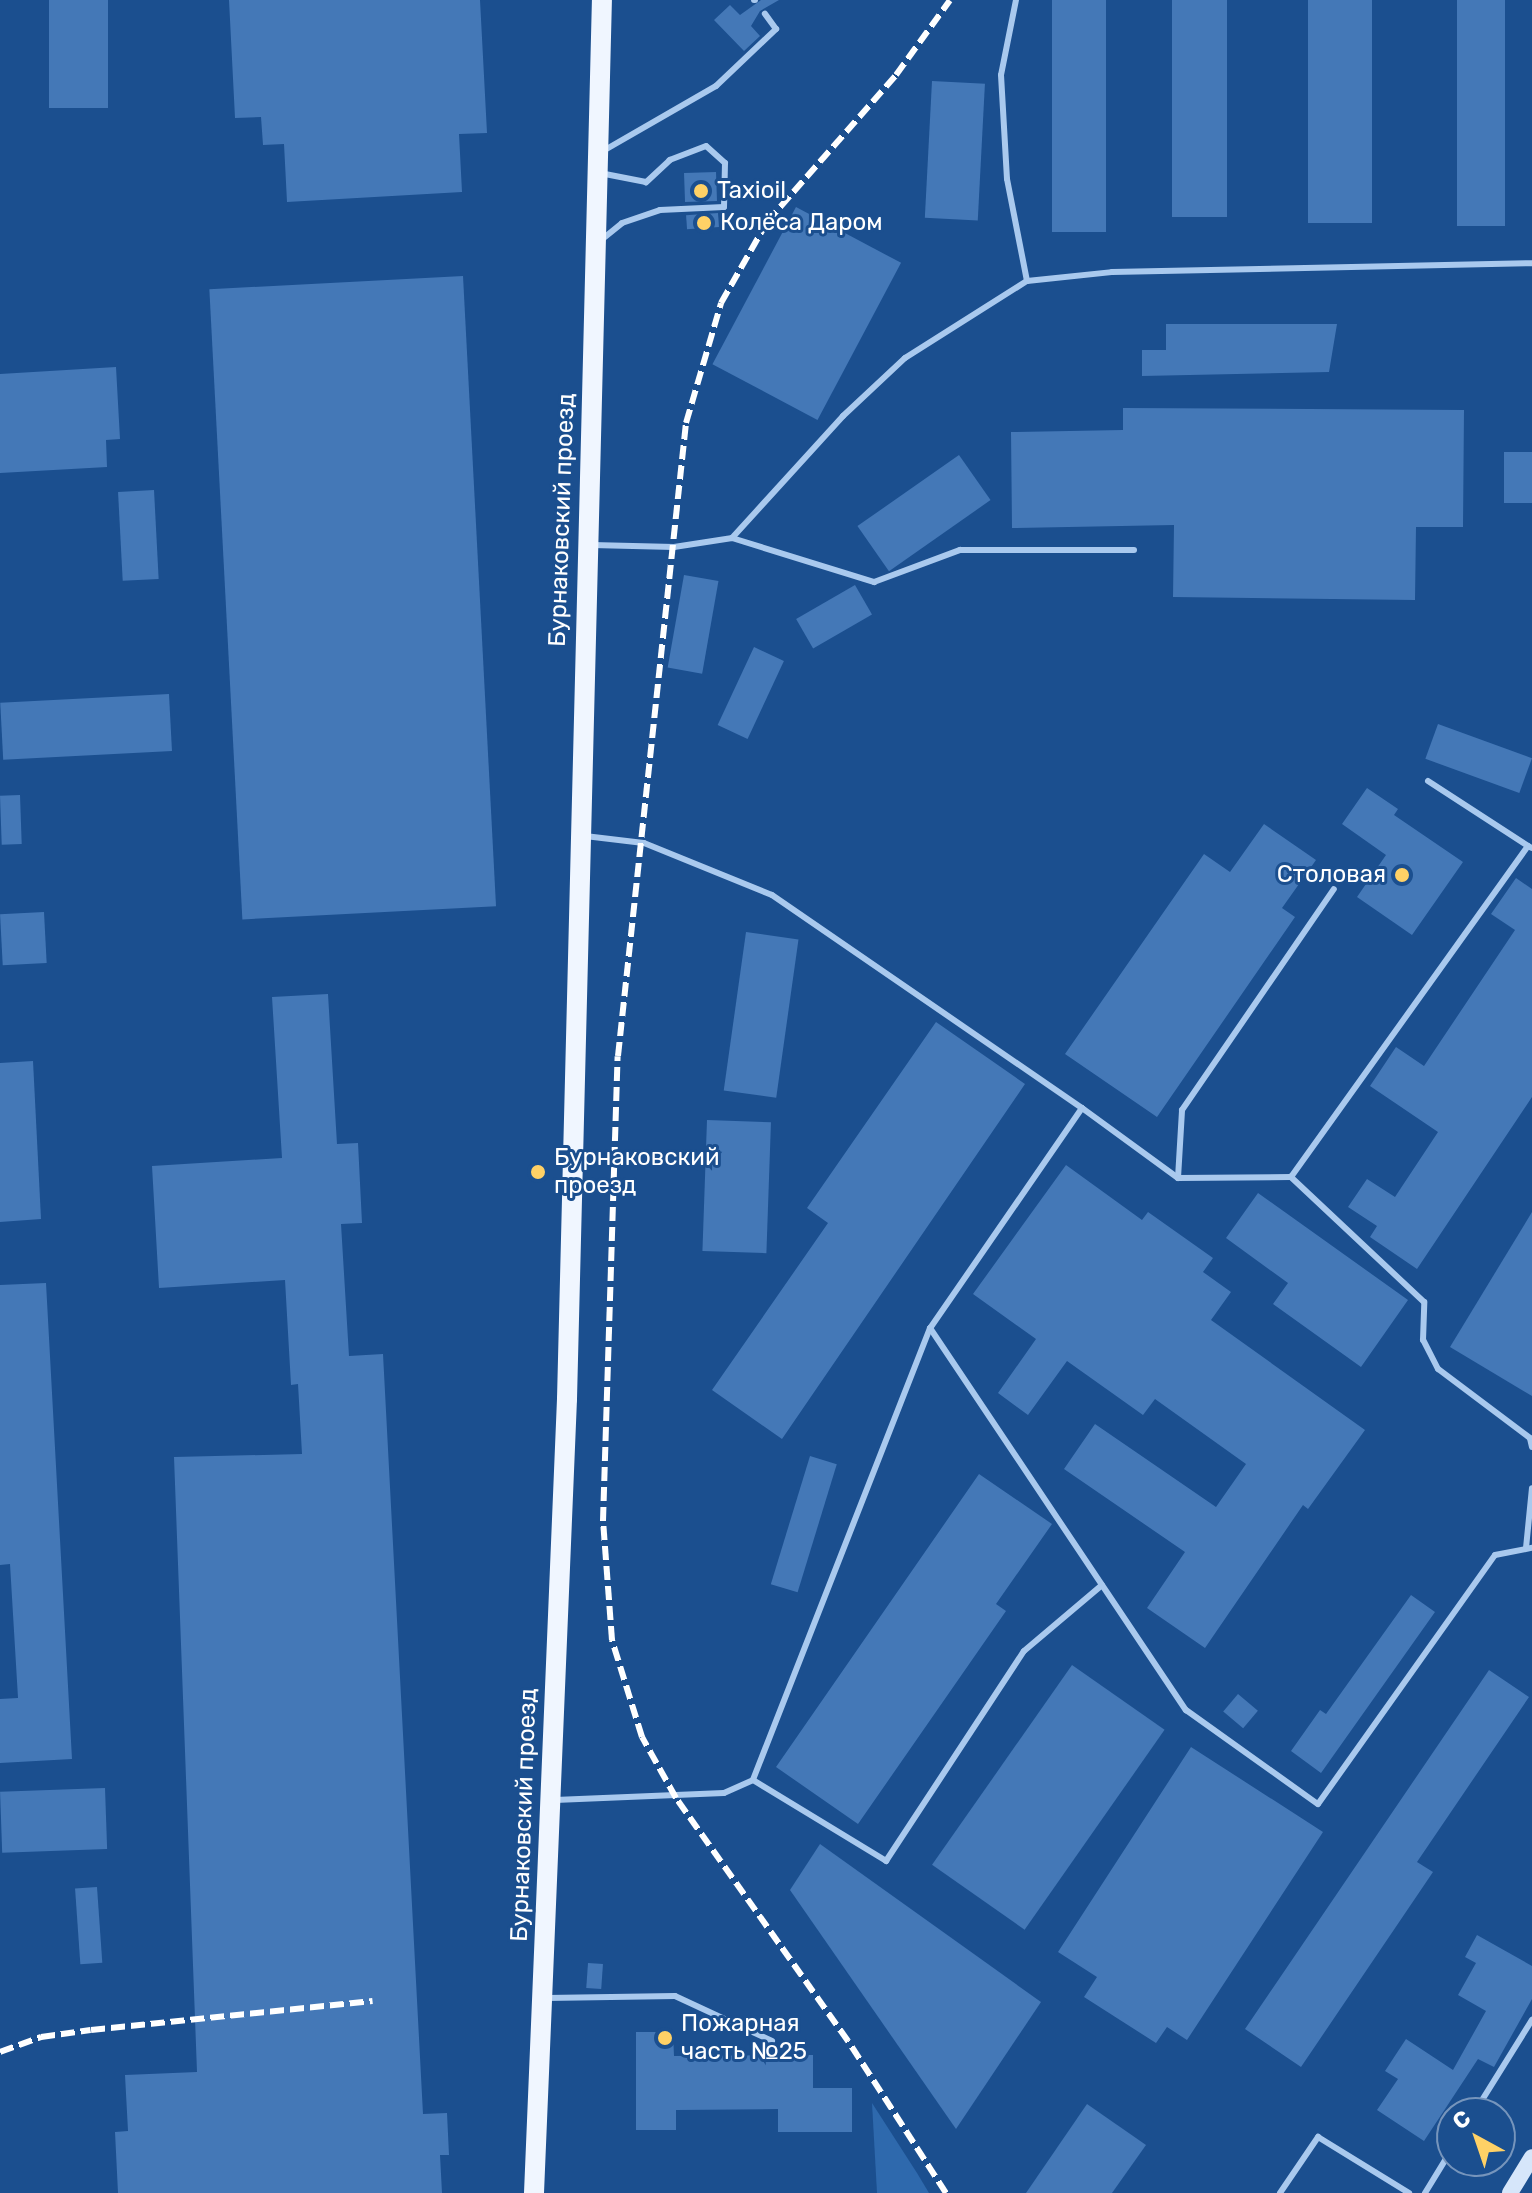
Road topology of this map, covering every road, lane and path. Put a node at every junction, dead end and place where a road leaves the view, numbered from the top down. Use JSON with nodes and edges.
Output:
{"nodes":[{"id":1,"x":602,"y":0,"type":"edge"},
{"id":2,"x":1016,"y":0,"type":"edge"},
{"id":3,"x":765,"y":14,"type":"dead end"},
{"id":4,"x":596,"y":163,"type":"junction"},
{"id":5,"x":595,"y":246,"type":"junction"},
{"id":6,"x":1532,"y":263,"type":"edge"},
{"id":7,"x":1027,"y":281,"type":"junction"},
{"id":8,"x":732,"y":538,"type":"junction"},
{"id":9,"x":588,"y":545,"type":"junction"},
{"id":10,"x":1134,"y":550,"type":"dead end"},
{"id":11,"x":1428,"y":781,"type":"dead end"},
{"id":12,"x":578,"y":835,"type":"junction"},
{"id":13,"x":1530,"y":847,"type":"edge"},
{"id":14,"x":1334,"y":889,"type":"dead end"},
{"id":15,"x":1082,"y":1108,"type":"junction"},
{"id":16,"x":1291,"y":1177,"type":"junction"},
{"id":17,"x":1178,"y":1178,"type":"junction"},
{"id":18,"x":930,"y":1328,"type":"junction"},
{"id":19,"x":1532,"y":1447,"type":"edge"},
{"id":20,"x":1532,"y":1488,"type":"edge"},
{"id":21,"x":1529,"y":1548,"type":"edge"},
{"id":22,"x":1102,"y":1585,"type":"junction"},
{"id":23,"x":753,"y":1780,"type":"junction"},
{"id":24,"x":551,"y":1800,"type":"junction"},
{"id":25,"x":543,"y":1998,"type":"junction"},
{"id":26,"x":1532,"y":2020,"type":"edge"},
{"id":27,"x":772,"y":2041,"type":"dead end"},
{"id":28,"x":1484,"y":2097,"type":"edge"},
{"id":29,"x":1532,"y":2157,"type":"edge"},
{"id":30,"x":1436,"y":2175,"type":"edge"},
{"id":31,"x":534,"y":2193,"type":"edge"},
{"id":32,"x":1280,"y":2193,"type":"edge"},
{"id":33,"x":1409,"y":2193,"type":"edge"},
{"id":34,"x":1425,"y":2193,"type":"edge"},
{"id":35,"x":1510,"y":2193,"type":"edge"}],
"edges":[{"from":1,"to":4,"type":"main road","name":"Бурнаковский проезд"},
{"from":2,"to":7,"type":"lane"},
{"from":3,"to":4,"type":"lane"},
{"from":4,"to":5,"type":"main road","name":"Бурнаковский проезд"},
{"from":4,"to":5,"type":"lane"},
{"from":5,"to":9,"type":"main road","name":"Бурнаковский проезд"},
{"from":6,"to":7,"type":"lane"},
{"from":7,"to":8,"type":"lane"},
{"from":8,"to":9,"type":"lane"},
{"from":8,"to":10,"type":"lane"},
{"from":9,"to":12,"type":"main road","name":"Бурнаковский проезд"},
{"from":11,"to":13,"type":"lane"},
{"from":12,"to":15,"type":"lane"},
{"from":12,"to":24,"type":"main road","name":"Бурнаковский проезд"},
{"from":13,"to":16,"type":"lane"},
{"from":14,"to":17,"type":"lane"},
{"from":15,"to":17,"type":"lane"},
{"from":15,"to":18,"type":"lane"},
{"from":16,"to":17,"type":"lane"},
{"from":16,"to":19,"type":"lane"},
{"from":18,"to":22,"type":"lane"},
{"from":18,"to":23,"type":"lane"},
{"from":20,"to":21,"type":"lane"},
{"from":21,"to":22,"type":"lane"},
{"from":22,"to":23,"type":"lane"},
{"from":23,"to":24,"type":"lane"},
{"from":24,"to":25,"type":"main road","name":"Бурнаковский проезд"},
{"from":25,"to":27,"type":"lane"},
{"from":25,"to":31,"type":"main road","name":"Бурнаковский проезд"},
{"from":26,"to":28,"type":"lane"},
{"from":29,"to":35,"type":"main road"},
{"from":30,"to":34,"type":"lane"},
{"from":32,"to":33,"type":"lane"}]}
